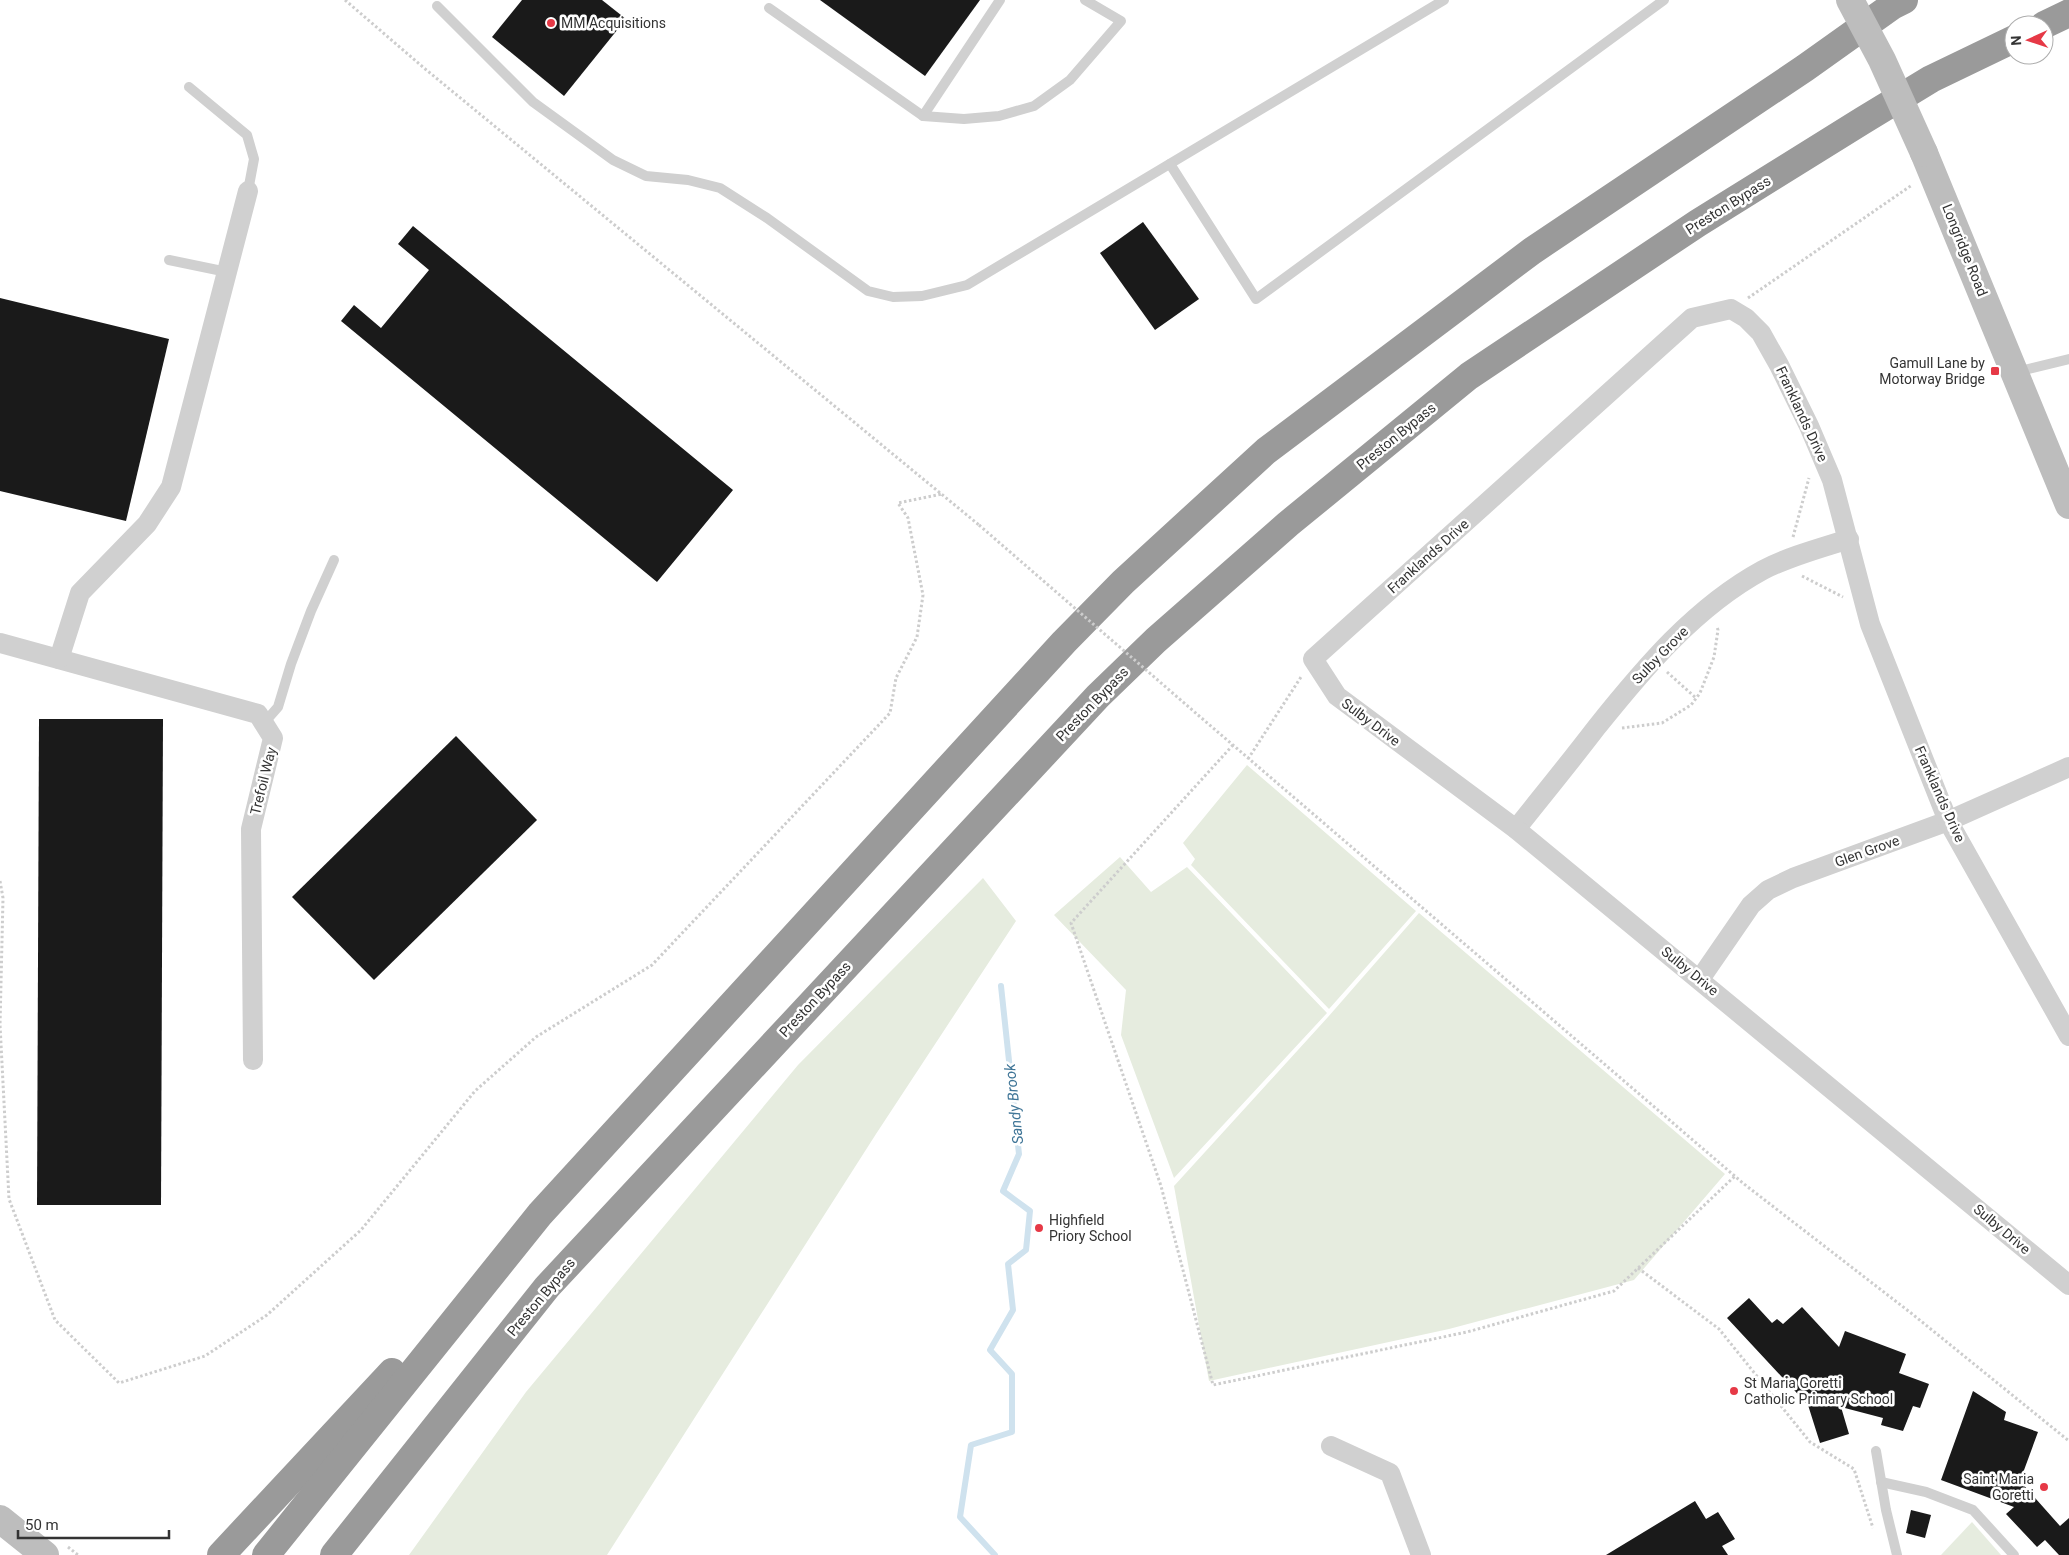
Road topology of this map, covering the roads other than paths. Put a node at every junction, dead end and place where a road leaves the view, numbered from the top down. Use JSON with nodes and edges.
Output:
{"nodes":[{"id":1,"x":1000,"y":0,"type":"edge"},
{"id":2,"x":1085,"y":0,"type":"edge"},
{"id":3,"x":1444,"y":0,"type":"edge"},
{"id":4,"x":1664,"y":0,"type":"edge"},
{"id":5,"x":1850,"y":0,"type":"edge"},
{"id":6,"x":1904,"y":0,"type":"edge"},
{"id":7,"x":437,"y":2,"type":"edge"},
{"id":8,"x":769,"y":8,"type":"dead end"},
{"id":9,"x":2069,"y":13,"type":"edge"},
{"id":10,"x":2054,"y":20,"type":"edge"},
{"id":11,"x":2004,"y":44,"type":"edge"},
{"id":12,"x":189,"y":87,"type":"dead end"},
{"id":13,"x":923,"y":116,"type":"junction"},
{"id":14,"x":1170,"y":164,"type":"junction"},
{"id":15,"x":248,"y":191,"type":"joint"},
{"id":16,"x":169,"y":260,"type":"dead end"},
{"id":17,"x":227,"y":272,"type":"junction"},
{"id":18,"x":2069,"y":358,"type":"edge"},
{"id":19,"x":2015,"y":373,"type":"junction"},
{"id":20,"x":2069,"y":505,"type":"edge"},
{"id":21,"x":1849,"y":539,"type":"junction"},
{"id":22,"x":334,"y":560,"type":"dead end"},
{"id":23,"x":0,"y":643,"type":"edge"},
{"id":24,"x":59,"y":659,"type":"junction"},
{"id":25,"x":1313,"y":659,"type":"joint"},
{"id":26,"x":264,"y":723,"type":"junction"},
{"id":27,"x":2069,"y":767,"type":"edge"},
{"id":28,"x":1948,"y":821,"type":"junction"},
{"id":29,"x":1516,"y":829,"type":"junction"},
{"id":30,"x":1700,"y":979,"type":"junction"},
{"id":31,"x":2069,"y":1036,"type":"edge"},
{"id":32,"x":253,"y":1060,"type":"dead end"},
{"id":33,"x":540,"y":1214,"type":"junction"},
{"id":34,"x":2065,"y":1273,"type":"edge"},
{"id":35,"x":526,"y":1313,"type":"junction"},
{"id":36,"x":1331,"y":1446,"type":"dead end"},
{"id":37,"x":1876,"y":1450,"type":"dead end"},
{"id":38,"x":1881,"y":1482,"type":"junction"},
{"id":39,"x":0,"y":1519,"type":"edge"},
{"id":40,"x":45,"y":1555,"type":"edge"},
{"id":41,"x":221,"y":1555,"type":"edge"},
{"id":42,"x":266,"y":1555,"type":"edge"},
{"id":43,"x":334,"y":1555,"type":"edge"},
{"id":44,"x":354,"y":1555,"type":"edge"},
{"id":45,"x":1421,"y":1555,"type":"edge"},
{"id":46,"x":1897,"y":1555,"type":"edge"},
{"id":47,"x":2014,"y":1555,"type":"edge"}],
"edges":[{"from":1,"to":13,"type":"lane"},
{"from":2,"to":13,"type":"lane"},
{"from":3,"to":14,"type":"lane"},
{"from":4,"to":14,"type":"lane"},
{"from":5,"to":19,"type":"main road","name":"Longridge Road","bridge":true},
{"from":6,"to":33,"type":"highway"},
{"from":7,"to":14,"type":"lane"},
{"from":8,"to":13,"type":"lane"},
{"from":9,"to":10,"type":"highway"},
{"from":11,"to":35,"type":"highway","name":"Preston Bypass"},
{"from":12,"to":15,"type":"lane"},
{"from":15,"to":17,"type":"street"},
{"from":16,"to":17,"type":"lane"},
{"from":17,"to":24,"type":"street"},
{"from":18,"to":19,"type":"lane"},
{"from":19,"to":20,"type":"main road","name":"Longridge Road"},
{"from":21,"to":25,"type":"street","name":"Franklands Drive"},
{"from":21,"to":28,"type":"street","name":"Franklands Drive"},
{"from":21,"to":29,"type":"street","name":"Sulby Grove"},
{"from":22,"to":26,"type":"lane"},
{"from":23,"to":24,"type":"street"},
{"from":24,"to":26,"type":"street"},
{"from":25,"to":29,"type":"street","name":"Sulby Drive"},
{"from":26,"to":32,"type":"street","name":"Trefoil Way"},
{"from":27,"to":28,"type":"street","name":"Glen Grove"},
{"from":28,"to":30,"type":"street","name":"Glen Grove"},
{"from":28,"to":31,"type":"street","name":"Franklands Drive"},
{"from":29,"to":30,"type":"street","name":"Sulby Drive"},
{"from":30,"to":34,"type":"street","name":"Sulby Drive"},
{"from":33,"to":41,"type":"highway"},
{"from":33,"to":42,"type":"highway"},
{"from":35,"to":43,"type":"highway","name":"Preston Bypass"},
{"from":35,"to":44,"type":"highway"},
{"from":36,"to":45,"type":"street"},
{"from":37,"to":38,"type":"lane"},
{"from":38,"to":46,"type":"lane"},
{"from":38,"to":47,"type":"lane"},
{"from":39,"to":40,"type":"main road"}]}
